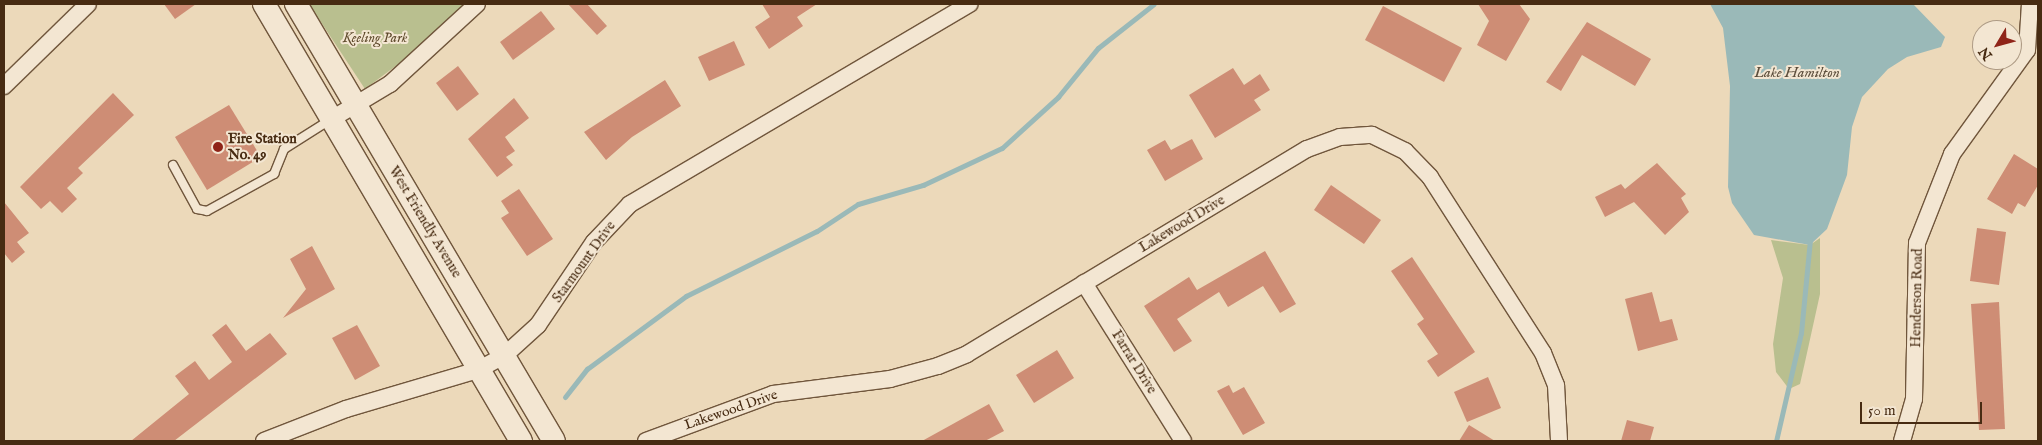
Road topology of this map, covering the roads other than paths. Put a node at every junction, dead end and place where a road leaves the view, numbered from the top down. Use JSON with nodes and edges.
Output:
{"nodes":[{"id":1,"x":88,"y":4,"type":"edge"},
{"id":2,"x":264,"y":4,"type":"edge"},
{"id":3,"x":296,"y":4,"type":"edge"},
{"id":4,"x":477,"y":4,"type":"edge"},
{"id":5,"x":970,"y":4,"type":"edge"},
{"id":6,"x":2030,"y":4,"type":"edge"},
{"id":7,"x":2033,"y":52,"type":"edge"},
{"id":8,"x":4,"y":86,"type":"edge"},
{"id":9,"x":355,"y":105,"type":"junction"},
{"id":10,"x":330,"y":120,"type":"junction"},
{"id":11,"x":172,"y":165,"type":"dead end"},
{"id":12,"x":1084,"y":283,"type":"junction"},
{"id":13,"x":505,"y":355,"type":"junction"},
{"id":14,"x":478,"y":370,"type":"junction"},
{"id":15,"x":549,"y":432,"type":"edge"},
{"id":16,"x":264,"y":441,"type":"edge"},
{"id":17,"x":520,"y":441,"type":"edge"},
{"id":18,"x":646,"y":441,"type":"edge"},
{"id":19,"x":1183,"y":441,"type":"edge"},
{"id":20,"x":1559,"y":441,"type":"edge"},
{"id":21,"x":1902,"y":441,"type":"edge"}],
"edges":[{"from":1,"to":8,"type":"street"},
{"from":2,"to":10,"type":"main road"},
{"from":3,"to":9,"type":"main road","name":"West Friendly Avenue"},
{"from":4,"to":9,"type":"street"},
{"from":5,"to":13,"type":"street","name":"Starmount Drive"},
{"from":6,"to":7,"type":"street","name":"Henderson Road"},
{"from":7,"to":21,"type":"street","name":"Henderson Road"},
{"from":9,"to":10,"type":"street"},
{"from":9,"to":13,"type":"main road","name":"West Friendly Avenue"},
{"from":10,"to":11,"type":"lane"},
{"from":10,"to":14,"type":"main road"},
{"from":12,"to":18,"type":"street","name":"Lakewood Drive"},
{"from":12,"to":19,"type":"street","name":"Farrar Drive"},
{"from":12,"to":20,"type":"street","name":"Lakewood Drive"},
{"from":13,"to":14,"type":"street","name":"Starmount Drive"},
{"from":13,"to":15,"type":"main road","name":"West Friendly Avenue"},
{"from":14,"to":16,"type":"street","name":"Starmount Drive"},
{"from":14,"to":17,"type":"main road"}]}
